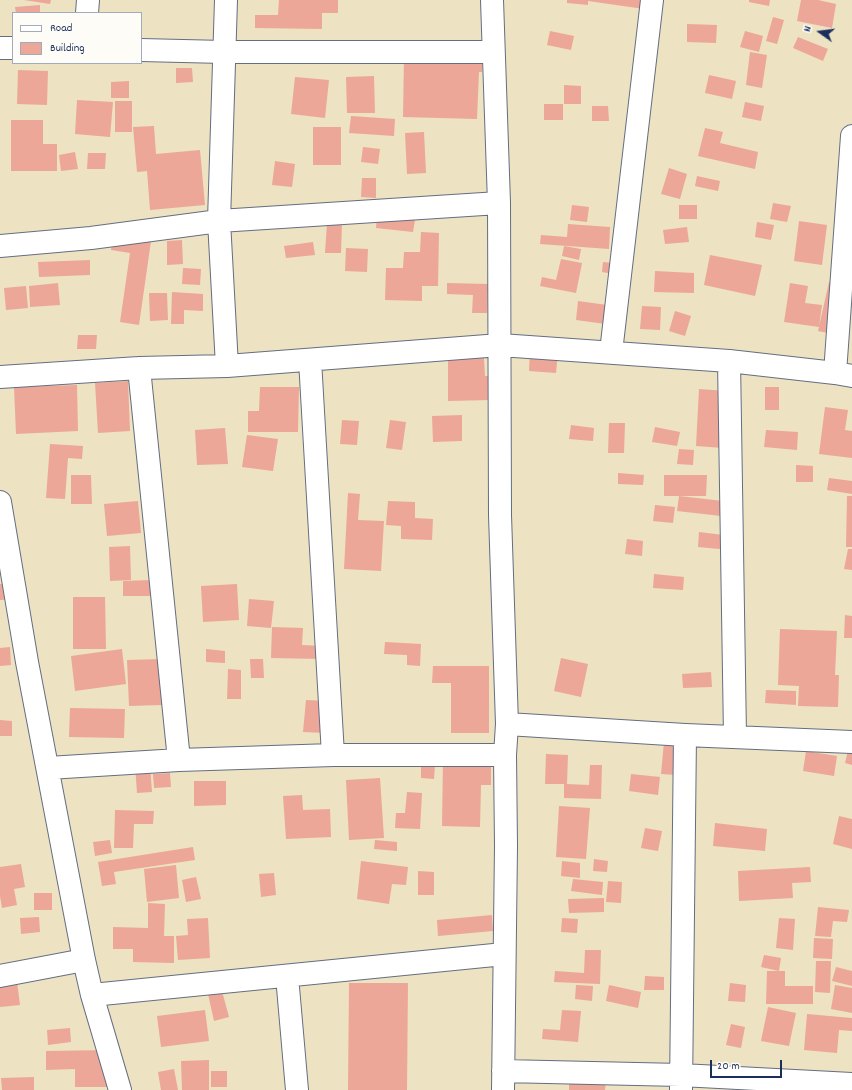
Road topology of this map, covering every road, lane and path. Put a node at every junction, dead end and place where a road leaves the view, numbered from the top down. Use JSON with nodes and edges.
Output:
{"nodes":[{"id":1,"x":88,"y":0,"type":"edge"},
{"id":2,"x":226,"y":0,"type":"edge"},
{"id":3,"x":492,"y":0,"type":"edge"},
{"id":4,"x":652,"y":0,"type":"edge"},
{"id":5,"x":88,"y":12,"type":"edge"},
{"id":6,"x":0,"y":48,"type":"edge"},
{"id":7,"x":12,"y":48,"type":"edge"},
{"id":8,"x":142,"y":50,"type":"edge"},
{"id":9,"x":224,"y":52,"type":"junction"},
{"id":10,"x":493,"y":52,"type":"junction"},
{"id":11,"x":852,"y":136,"type":"edge"},
{"id":12,"x":499,"y":203,"type":"junction"},
{"id":13,"x":219,"y":221,"type":"junction"},
{"id":14,"x":0,"y":246,"type":"edge"},
{"id":15,"x":500,"y":345,"type":"junction"},
{"id":16,"x":611,"y":352,"type":"junction"},
{"id":17,"x":310,"y":360,"type":"junction"},
{"id":18,"x":729,"y":361,"type":"junction"},
{"id":19,"x":227,"y":366,"type":"junction"},
{"id":20,"x":139,"y":368,"type":"junction"},
{"id":21,"x":843,"y":374,"type":"edge"},
{"id":22,"x":0,"y":376,"type":"edge"},
{"id":23,"x":0,"y":502,"type":"edge"},
{"id":24,"x":507,"y":724,"type":"junction"},
{"id":25,"x":685,"y":735,"type":"junction"},
{"id":26,"x":735,"y":736,"type":"junction"},
{"id":27,"x":852,"y":742,"type":"edge"},
{"id":28,"x":333,"y":755,"type":"junction"},
{"id":29,"x":506,"y":755,"type":"junction"},
{"id":30,"x":179,"y":760,"type":"junction"},
{"id":31,"x":48,"y":768,"type":"junction"},
{"id":32,"x":504,"y":954,"type":"junction"},
{"id":33,"x":84,"y":960,"type":"junction"},
{"id":34,"x":0,"y":976,"type":"edge"},
{"id":35,"x":287,"y":976,"type":"junction"},
{"id":36,"x":92,"y":995,"type":"junction"},
{"id":37,"x":503,"y":1080,"type":"edge"},
{"id":38,"x":681,"y":1082,"type":"edge"},
{"id":39,"x":852,"y":1084,"type":"edge"},
{"id":40,"x":120,"y":1090,"type":"edge"},
{"id":41,"x":297,"y":1090,"type":"edge"}],
"edges":[{"from":1,"to":5,"type":"street"},
{"from":2,"to":9,"type":"street"},
{"from":3,"to":10,"type":"street"},
{"from":4,"to":16,"type":"street"},
{"from":6,"to":7,"type":"street"},
{"from":8,"to":9,"type":"street"},
{"from":9,"to":10,"type":"street"},
{"from":9,"to":13,"type":"street"},
{"from":10,"to":12,"type":"street"},
{"from":11,"to":21,"type":"street"},
{"from":12,"to":13,"type":"street"},
{"from":12,"to":15,"type":"street"},
{"from":13,"to":14,"type":"street"},
{"from":13,"to":19,"type":"street"},
{"from":15,"to":16,"type":"street"},
{"from":15,"to":17,"type":"street"},
{"from":15,"to":24,"type":"street"},
{"from":16,"to":18,"type":"street"},
{"from":17,"to":19,"type":"street"},
{"from":17,"to":28,"type":"street"},
{"from":18,"to":21,"type":"street"},
{"from":18,"to":26,"type":"street"},
{"from":19,"to":20,"type":"street"},
{"from":20,"to":22,"type":"street"},
{"from":20,"to":30,"type":"street"},
{"from":23,"to":31,"type":"street"},
{"from":24,"to":25,"type":"street"},
{"from":24,"to":29,"type":"street"},
{"from":25,"to":26,"type":"street"},
{"from":25,"to":38,"type":"street"},
{"from":26,"to":27,"type":"street"},
{"from":28,"to":29,"type":"street"},
{"from":28,"to":30,"type":"street"},
{"from":29,"to":32,"type":"street"},
{"from":30,"to":31,"type":"street"},
{"from":31,"to":33,"type":"street"},
{"from":32,"to":35,"type":"street"},
{"from":32,"to":37,"type":"street"},
{"from":33,"to":34,"type":"street"},
{"from":33,"to":36,"type":"street"},
{"from":35,"to":36,"type":"street"},
{"from":35,"to":41,"type":"street"},
{"from":36,"to":40,"type":"street"},
{"from":37,"to":38,"type":"street"},
{"from":38,"to":39,"type":"street"}]}
